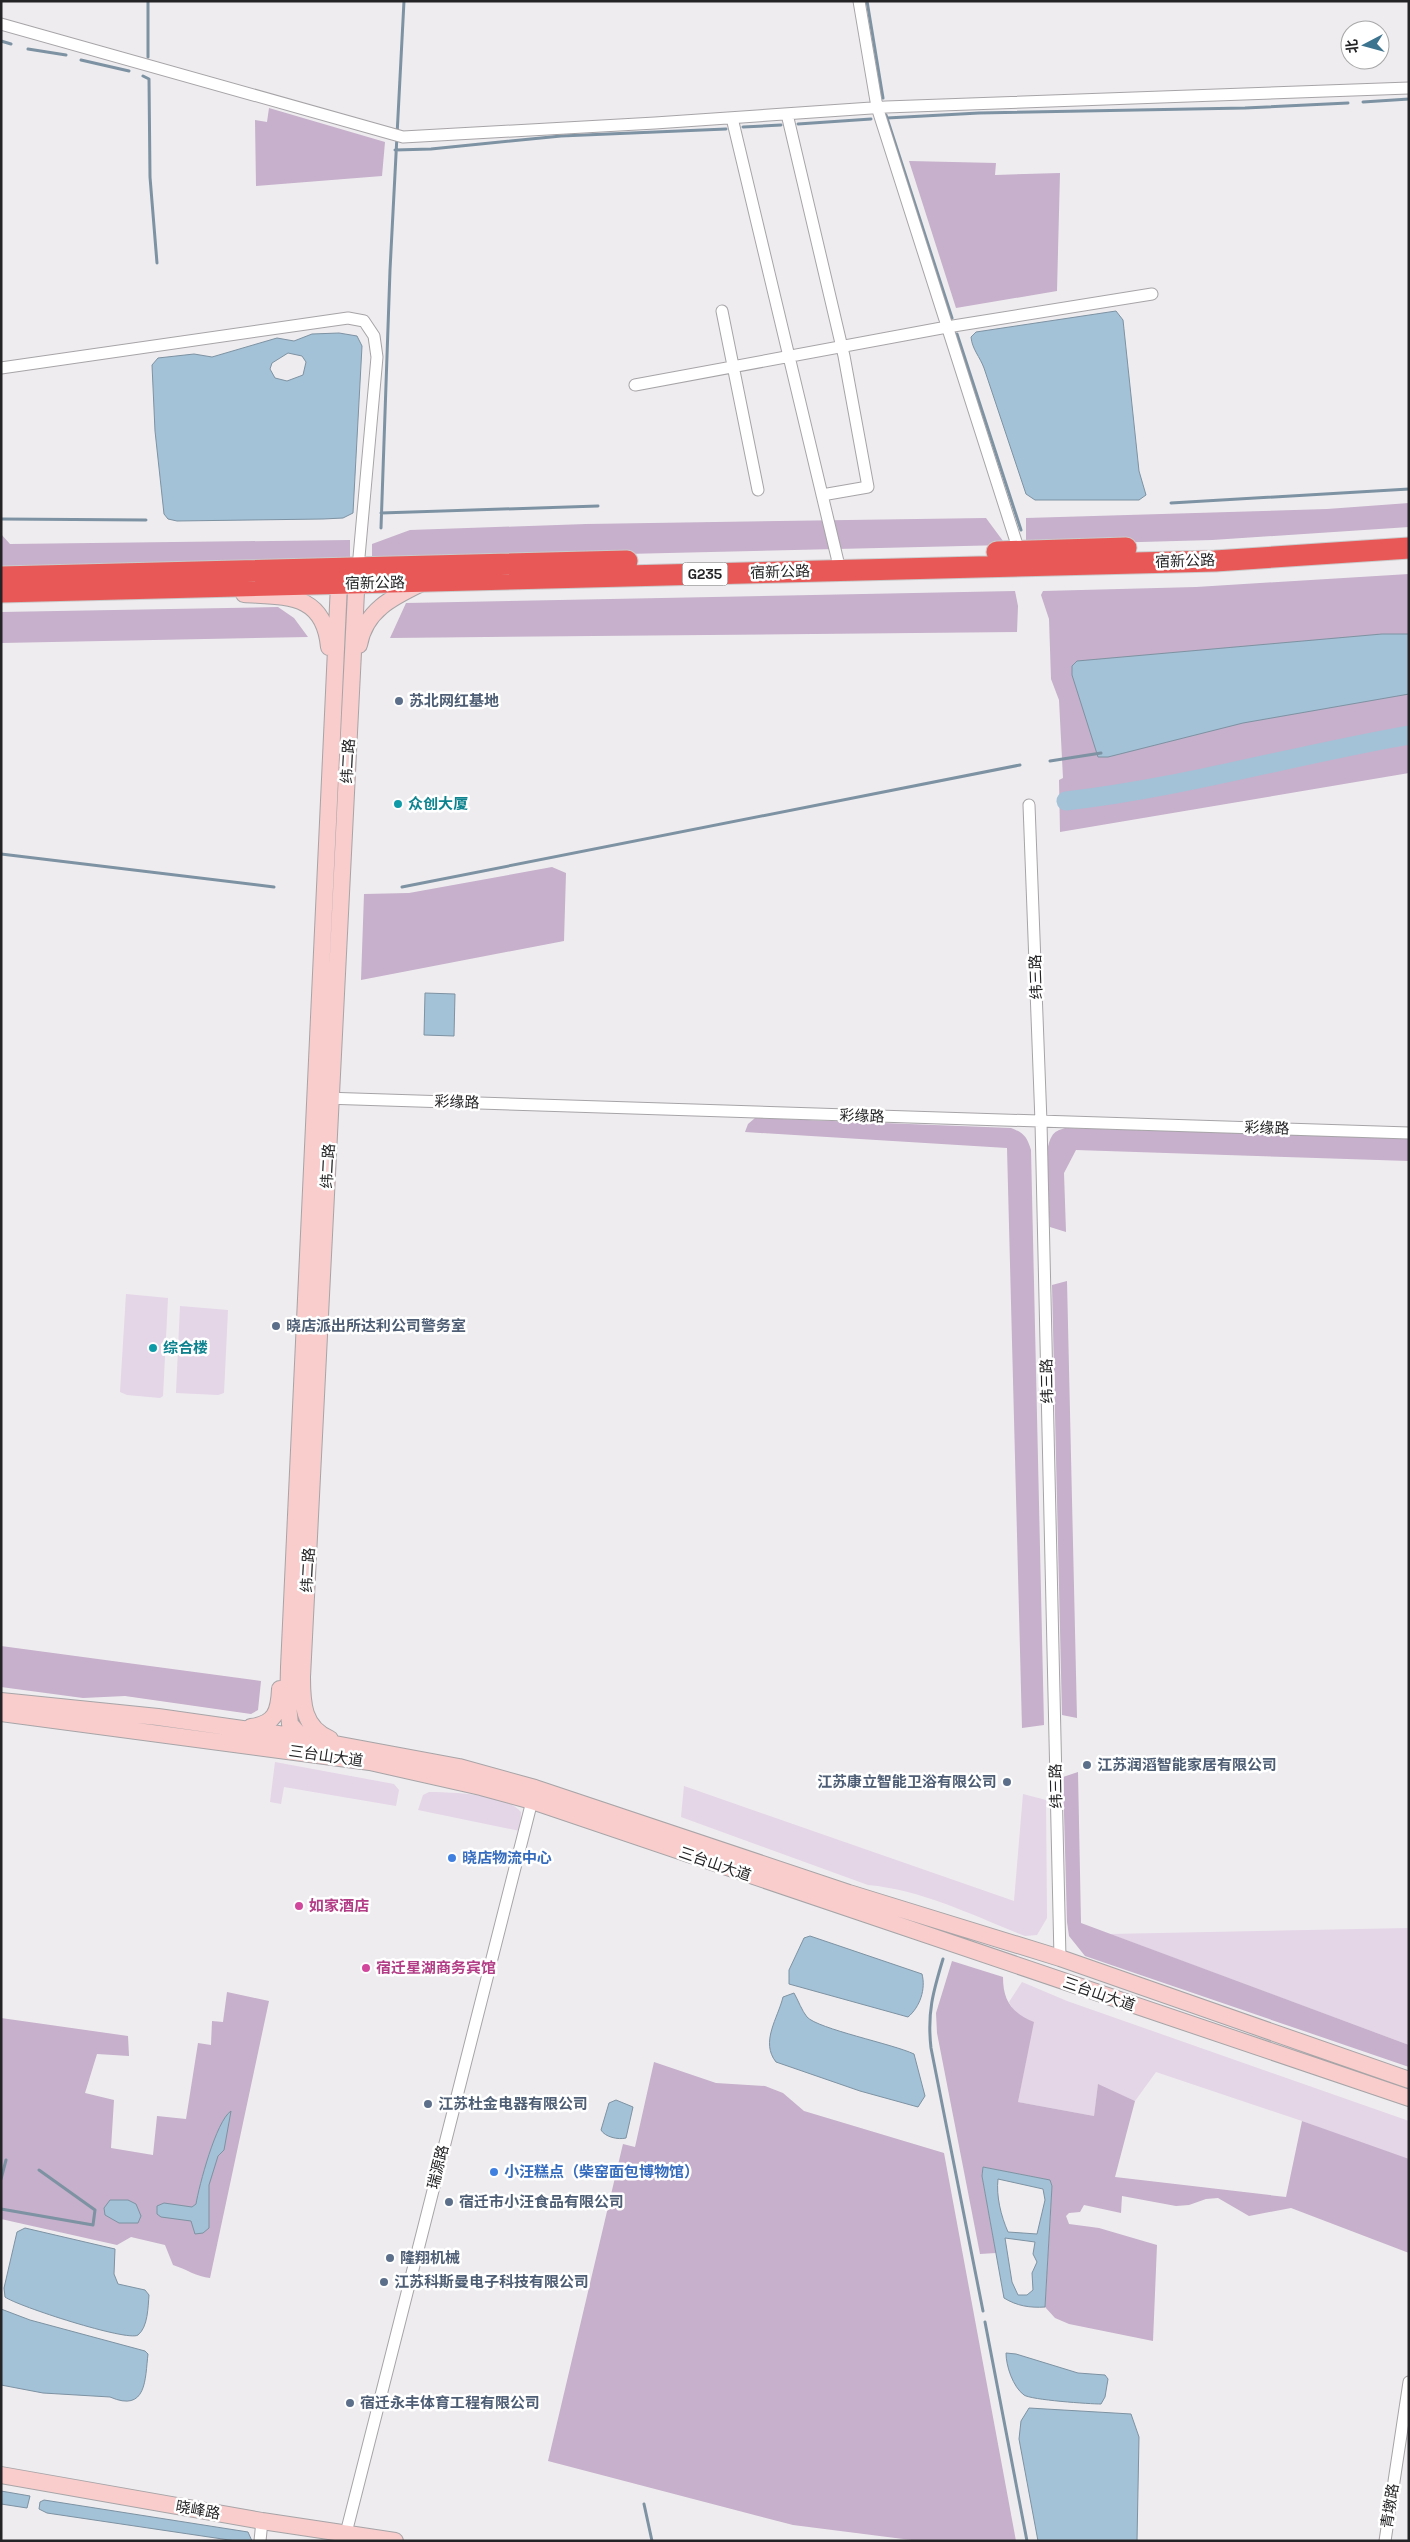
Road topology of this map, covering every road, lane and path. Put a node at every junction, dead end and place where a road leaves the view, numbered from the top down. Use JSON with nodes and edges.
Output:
{"nodes":[{"id":1,"x":859,"y":1,"type":"edge"},
{"id":2,"x":1,"y":24,"type":"edge"},
{"id":3,"x":1409,"y":88,"type":"edge"},
{"id":4,"x":877,"y":107,"type":"junction"},
{"id":5,"x":787,"y":114,"type":"junction"},
{"id":6,"x":732,"y":118,"type":"junction"},
{"id":7,"x":1152,"y":294,"type":"dead end"},
{"id":8,"x":722,"y":311,"type":"dead end"},
{"id":9,"x":947,"y":327,"type":"junction"},
{"id":10,"x":842,"y":347,"type":"junction"},
{"id":11,"x":789,"y":357,"type":"junction"},
{"id":12,"x":735,"y":367,"type":"junction"},
{"id":13,"x":1,"y":368,"type":"edge"},
{"id":14,"x":635,"y":385,"type":"dead end"},
{"id":15,"x":758,"y":490,"type":"dead end"},
{"id":16,"x":822,"y":495,"type":"junction"},
{"id":17,"x":1409,"y":533,"type":"edge"},
{"id":18,"x":1409,"y":548,"type":"edge"},
{"id":19,"x":1018,"y":551,"type":"junction"},
{"id":20,"x":838,"y":563,"type":"junction"},
{"id":21,"x":1,"y":577,"type":"edge"},
{"id":22,"x":351,"y":578,"type":"junction"},
{"id":23,"x":426,"y":581,"type":"junction"},
{"id":24,"x":132,"y":589,"type":"junction"},
{"id":25,"x":1,"y":592,"type":"edge"},
{"id":26,"x":334,"y":694,"type":"junction"},
{"id":27,"x":350,"y":716,"type":"junction"},
{"id":28,"x":1029,"y":805,"type":"dead end"},
{"id":29,"x":324,"y":1098,"type":"junction"},
{"id":30,"x":1041,"y":1122,"type":"junction"},
{"id":31,"x":1409,"y":1133,"type":"edge"},
{"id":32,"x":293,"y":1576,"type":"junction"},
{"id":33,"x":1,"y":1702,"type":"edge"},
{"id":34,"x":1,"y":1713,"type":"edge"},
{"id":35,"x":240,"y":1729,"type":"junction"},
{"id":36,"x":301,"y":1737,"type":"junction"},
{"id":37,"x":341,"y":1744,"type":"junction"},
{"id":38,"x":328,"y":1756,"type":"junction"},
{"id":39,"x":532,"y":1801,"type":"junction"},
{"id":40,"x":1060,"y":1958,"type":"junction"},
{"id":41,"x":1409,"y":2080,"type":"edge"},
{"id":42,"x":1409,"y":2098,"type":"edge"},
{"id":43,"x":1409,"y":2382,"type":"edge"},
{"id":44,"x":1,"y":2475,"type":"edge"},
{"id":45,"x":262,"y":2521,"type":"junction"},
{"id":46,"x":346,"y":2533,"type":"junction"},
{"id":47,"x":260,"y":2541,"type":"edge"},
{"id":48,"x":395,"y":2541,"type":"edge"},
{"id":49,"x":1385,"y":2541,"type":"edge"}],
"edges":[{"from":1,"to":4,"type":"street"},
{"from":2,"to":6,"type":"street"},
{"from":3,"to":4,"type":"street"},
{"from":4,"to":5,"type":"street"},
{"from":4,"to":9,"type":"street"},
{"from":5,"to":6,"type":"street"},
{"from":5,"to":10,"type":"street"},
{"from":6,"to":11,"type":"street"},
{"from":7,"to":9,"type":"street"},
{"from":8,"to":12,"type":"street"},
{"from":9,"to":10,"type":"street"},
{"from":9,"to":19,"type":"street"},
{"from":10,"to":11,"type":"street"},
{"from":10,"to":16,"type":"street"},
{"from":11,"to":12,"type":"street"},
{"from":11,"to":16,"type":"street"},
{"from":12,"to":14,"type":"street"},
{"from":12,"to":15,"type":"street"},
{"from":13,"to":22,"type":"street"},
{"from":16,"to":20,"type":"street"},
{"from":17,"to":19,"type":"highway","name":"宿新公路","number":"G235"},
{"from":18,"to":20,"type":"highway","name":"宿新公路","number":"G235"},
{"from":19,"to":20,"type":"highway","name":"宿新公路","number":"G235"},
{"from":20,"to":22,"type":"highway","name":"宿新公路","number":"G235"},
{"from":20,"to":23,"type":"highway","name":"宿新公路","number":"G235"},
{"from":21,"to":22,"type":"highway","name":"宿新公路","number":"G235"},
{"from":22,"to":23,"type":"highway","name":"宿新公路","number":"G235"},
{"from":22,"to":24,"type":"highway","name":"宿新公路","number":"G235"},
{"from":22,"to":26,"type":"street","name":"纬二路"},
{"from":22,"to":27,"type":"street","name":"纬二路"},
{"from":23,"to":27,"type":"street"},
{"from":24,"to":25,"type":"highway","name":"宿新公路","number":"G235"},
{"from":24,"to":26,"type":"street"},
{"from":26,"to":29,"type":"street","name":"纬二路"},
{"from":27,"to":29,"type":"street","name":"纬二路"},
{"from":28,"to":30,"type":"street","name":"纬三路"},
{"from":29,"to":30,"type":"street","name":"彩缘路"},
{"from":29,"to":32,"type":"street","name":"纬二路"},
{"from":29,"to":37,"type":"street","name":"纬二路"},
{"from":30,"to":31,"type":"street","name":"彩缘路"},
{"from":30,"to":40,"type":"street","name":"纬三路"},
{"from":32,"to":35,"type":"street"},
{"from":32,"to":36,"type":"street","name":"纬二路"},
{"from":33,"to":35,"type":"street","name":"三台山大道"},
{"from":34,"to":38,"type":"street","name":"三台山大道"},
{"from":35,"to":36,"type":"street","name":"三台山大道"},
{"from":36,"to":37,"type":"street","name":"三台山大道"},
{"from":36,"to":38,"type":"street","name":"纬二路"},
{"from":37,"to":40,"type":"street","name":"三台山大道"},
{"from":38,"to":39,"type":"street","name":"三台山大道"},
{"from":39,"to":42,"type":"street","name":"三台山大道"},
{"from":39,"to":46,"type":"street","name":"瑞源路"},
{"from":40,"to":41,"type":"street","name":"三台山大道"},
{"from":43,"to":49,"type":"street","name":"青墩路"},
{"from":44,"to":45,"type":"street","name":"晓峰路"},
{"from":45,"to":46,"type":"street","name":"晓峰路"},
{"from":45,"to":47,"type":"street"},
{"from":46,"to":48,"type":"street","name":"晓峰路"}]}
